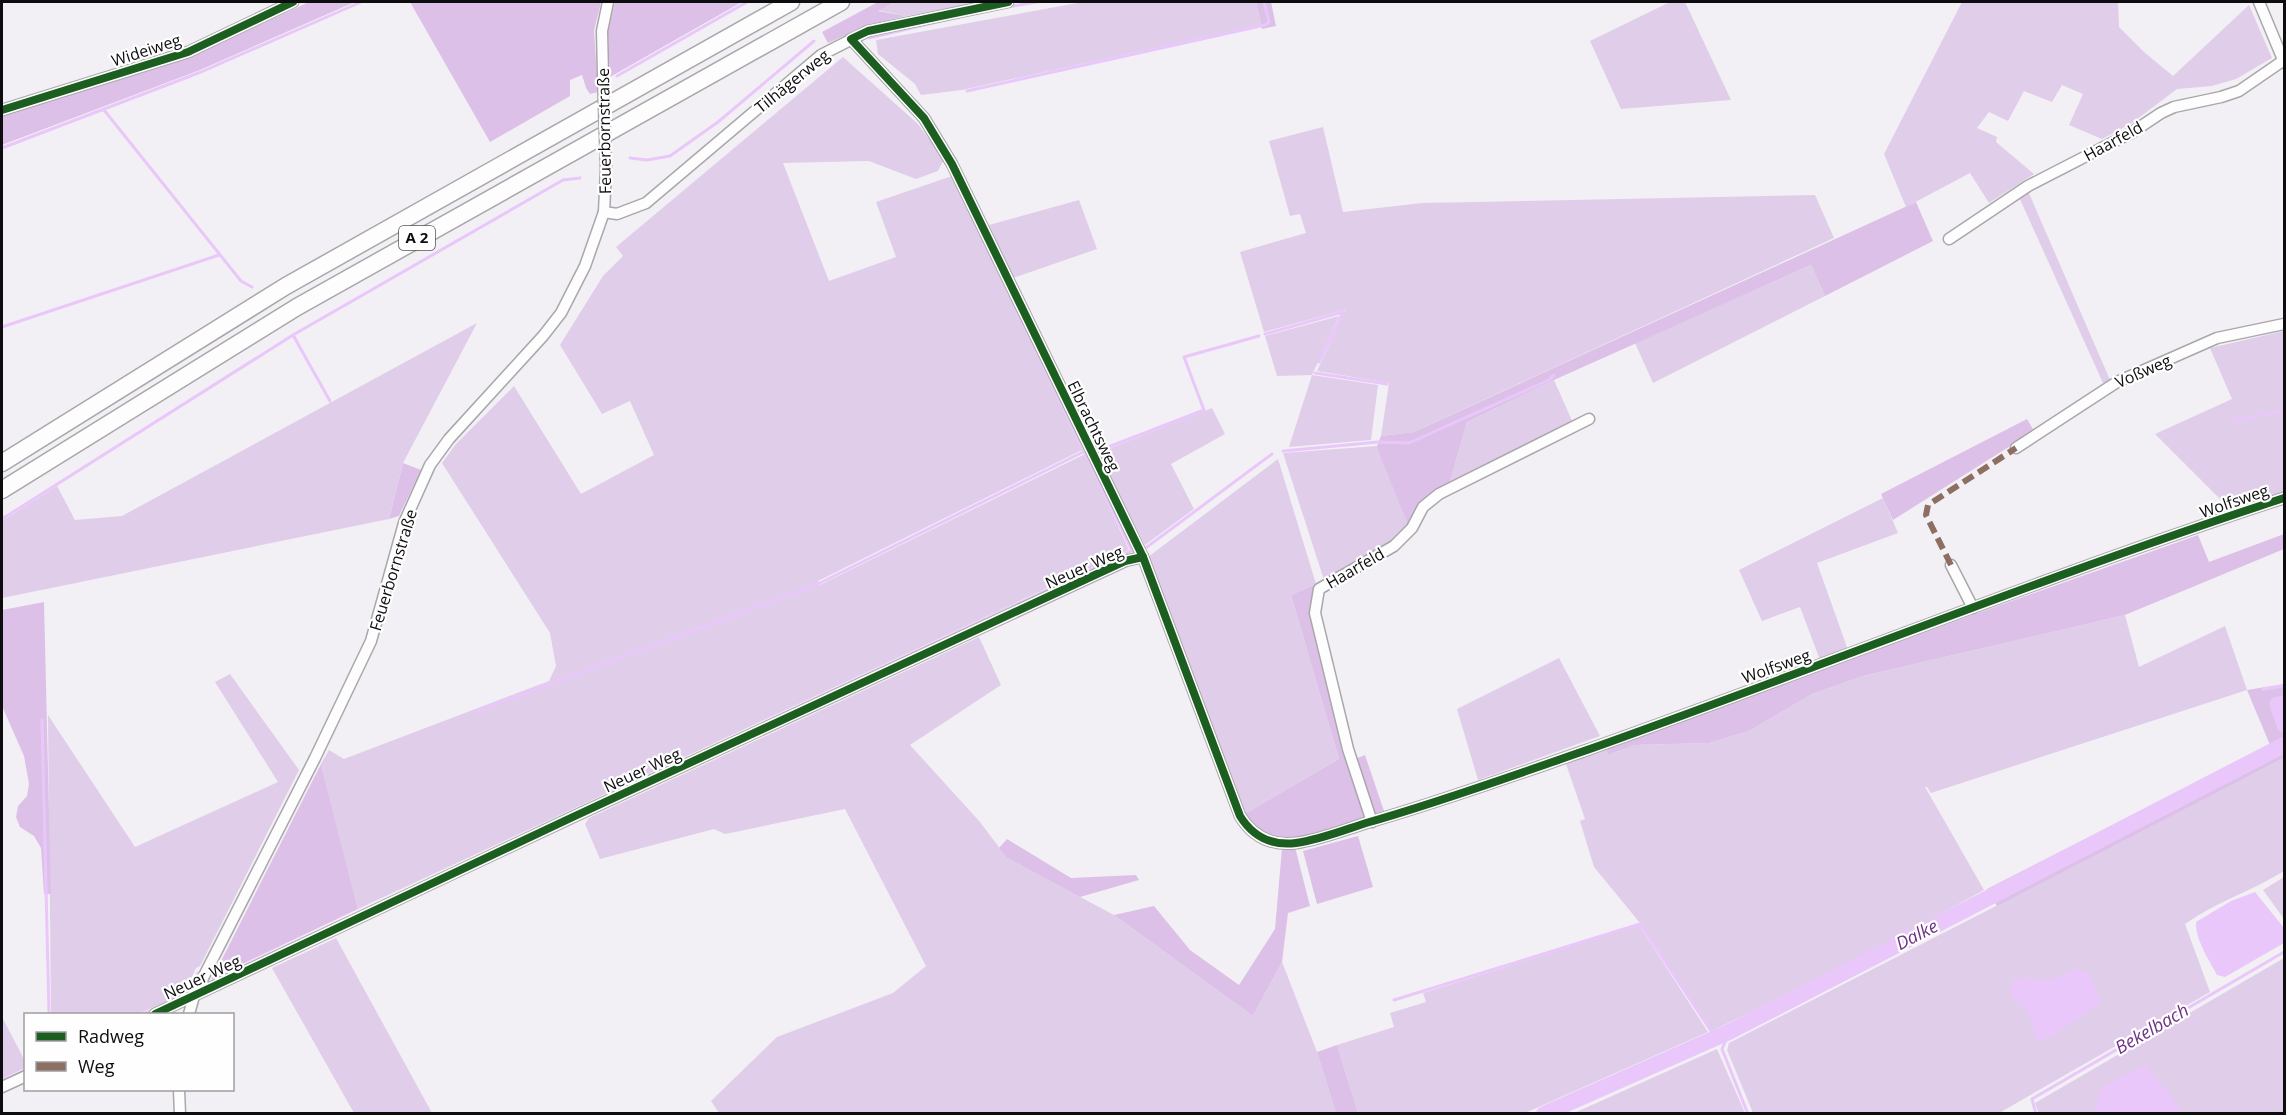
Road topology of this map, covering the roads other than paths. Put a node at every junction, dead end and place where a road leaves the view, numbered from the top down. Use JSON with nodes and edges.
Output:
{"nodes":[{"id":1,"x":293,"y":2,"type":"edge"},
{"id":2,"x":608,"y":2,"type":"edge"},
{"id":3,"x":791,"y":2,"type":"edge"},
{"id":4,"x":841,"y":2,"type":"edge"},
{"id":5,"x":1008,"y":2,"type":"edge"},
{"id":6,"x":2259,"y":2,"type":"edge"},
{"id":7,"x":851,"y":39,"type":"junction"},
{"id":8,"x":2284,"y":61,"type":"edge"},
{"id":9,"x":2,"y":110,"type":"edge"},
{"id":10,"x":604,"y":212,"type":"junction"},
{"id":11,"x":1949,"y":238,"type":"dead end"},
{"id":12,"x":2284,"y":324,"type":"edge"},
{"id":13,"x":1589,"y":419,"type":"dead end"},
{"id":14,"x":2016,"y":448,"type":"dead end"},
{"id":15,"x":2,"y":463,"type":"edge"},
{"id":16,"x":2,"y":490,"type":"edge"},
{"id":17,"x":2284,"y":498,"type":"edge"},
{"id":18,"x":1143,"y":557,"type":"junction"},
{"id":19,"x":1951,"y":565,"type":"dead end"},
{"id":20,"x":1972,"y":608,"type":"junction"},
{"id":21,"x":1372,"y":822,"type":"junction"},
{"id":22,"x":1273,"y":843,"type":"joint"},
{"id":23,"x":194,"y":996,"type":"junction"},
{"id":24,"x":157,"y":1013,"type":"edge"},
{"id":25,"x":189,"y":1013,"type":"edge"},
{"id":26,"x":24,"y":1077,"type":"edge"},
{"id":27,"x":2,"y":1087,"type":"edge"},
{"id":28,"x":179,"y":1091,"type":"edge"},
{"id":29,"x":180,"y":1113,"type":"edge"}],
"edges":[{"from":1,"to":9,"type":"street","name":"Wideiweg"},
{"from":2,"to":10,"type":"street","name":"Feuerbornstraße","bridge":true},
{"from":3,"to":15,"type":"highway","number":"A 2"},
{"from":4,"to":16,"type":"highway","number":"A 2"},
{"from":5,"to":7,"type":"street","name":"Tilhägerweg"},
{"from":6,"to":8,"type":"street"},
{"from":7,"to":10,"type":"street","name":"Tilhägerweg"},
{"from":7,"to":18,"type":"street","name":"Elbrachtsweg"},
{"from":8,"to":11,"type":"street","name":"Haarfeld"},
{"from":10,"to":23,"type":"street","name":"Feuerbornstraße"},
{"from":12,"to":14,"type":"street","name":"Voßweg"},
{"from":13,"to":21,"type":"street","name":"Haarfeld"},
{"from":17,"to":20,"type":"street","name":"Wolfsweg"},
{"from":18,"to":22,"type":"street","name":"Elbrachtsweg"},
{"from":18,"to":23,"type":"street","name":"Neuer Weg"},
{"from":19,"to":20,"type":"street"},
{"from":20,"to":21,"type":"street","name":"Wolfsweg"},
{"from":21,"to":22,"type":"street","name":"Wolfsweg"},
{"from":23,"to":24,"type":"street","name":"Neuer Weg"},
{"from":23,"to":25,"type":"street","name":"Feuerbornstraße"},
{"from":26,"to":27,"type":"street"},
{"from":28,"to":29,"type":"street"}]}
